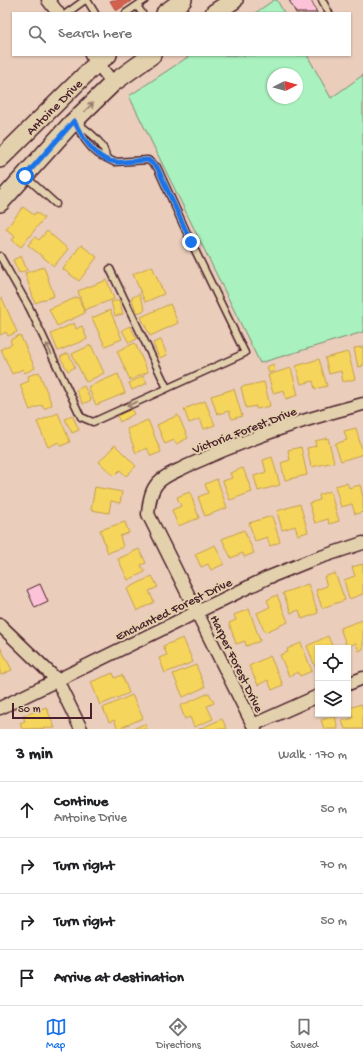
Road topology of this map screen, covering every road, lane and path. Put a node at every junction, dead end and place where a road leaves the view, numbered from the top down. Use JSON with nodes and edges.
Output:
{"nodes":[{"id":1,"x":48,"y":0,"type":"edge"},
{"id":2,"x":86,"y":0,"type":"edge"},
{"id":3,"x":146,"y":0,"type":"edge"},
{"id":4,"x":183,"y":0,"type":"edge"},
{"id":5,"x":234,"y":0,"type":"edge"},
{"id":6,"x":322,"y":0,"type":"edge"},
{"id":7,"x":136,"y":6,"type":"junction"},
{"id":8,"x":57,"y":12,"type":"edge"},
{"id":9,"x":68,"y":12,"type":"edge"},
{"id":10,"x":94,"y":12,"type":"edge"},
{"id":11,"x":127,"y":12,"type":"edge"},
{"id":12,"x":141,"y":12,"type":"edge"},
{"id":13,"x":166,"y":12,"type":"edge"},
{"id":14,"x":216,"y":12,"type":"edge"},
{"id":15,"x":328,"y":12,"type":"edge"},
{"id":16,"x":151,"y":56,"type":"edge"},
{"id":17,"x":98,"y":58,"type":"edge"},
{"id":18,"x":113,"y":83,"type":"junction"},
{"id":19,"x":74,"y":121,"type":"junction"},
{"id":20,"x":0,"y":159,"type":"edge"},
{"id":21,"x":25,"y":176,"type":"junction"},
{"id":22,"x":0,"y":203,"type":"edge"},
{"id":23,"x":56,"y":204,"type":"dead end"},
{"id":24,"x":0,"y":256,"type":"edge"},
{"id":25,"x":110,"y":269,"type":"dead end"},
{"id":26,"x":167,"y":388,"type":"junction"},
{"id":27,"x":363,"y":404,"type":"edge"},
{"id":28,"x":149,"y":502,"type":"joint"},
{"id":29,"x":363,"y":543,"type":"edge"},
{"id":30,"x":197,"y":612,"type":"junction"},
{"id":31,"x":0,"y":626,"type":"edge"},
{"id":32,"x":363,"y":678,"type":"edge"},
{"id":33,"x":57,"y":680,"type":"junction"},
{"id":34,"x":351,"y":683,"type":"edge"},
{"id":35,"x":315,"y":697,"type":"edge"},
{"id":36,"x":0,"y":708,"type":"edge"},
{"id":37,"x":254,"y":727,"type":"edge"},
{"id":38,"x":81,"y":729,"type":"edge"}],
"edges":[{"from":1,"to":8,"type":"street"},
{"from":2,"to":9,"type":"lane"},
{"from":2,"to":10,"type":"lane"},
{"from":3,"to":7,"type":"lane"},
{"from":4,"to":13,"type":"main road"},
{"from":5,"to":14,"type":"main road"},
{"from":6,"to":15,"type":"lane"},
{"from":7,"to":11,"type":"lane"},
{"from":7,"to":12,"type":"lane"},
{"from":16,"to":18,"type":"main road","name":"Antoine Drive"},
{"from":17,"to":18,"type":"street"},
{"from":17,"to":20,"type":"main road","name":"Antoine Drive"},
{"from":19,"to":18,"type":"main road","name":"Antoine Drive","one_way":true},
{"from":19,"to":21,"type":"main road","name":"Antoine Drive"},
{"from":19,"to":26,"type":"lane"},
{"from":21,"to":22,"type":"main road","name":"Antoine Drive"},
{"from":21,"to":23,"type":"lane"},
{"from":26,"to":24,"type":"lane","one_way":true},
{"from":25,"to":26,"type":"lane"},
{"from":27,"to":28,"type":"street","name":"Victoria Forest Drive"},
{"from":28,"to":30,"type":"street","name":"Harper Forest Drive"},
{"from":29,"to":30,"type":"street","name":"Enchanted Forest Drive"},
{"from":30,"to":33,"type":"street","name":"Enchanted Forest Drive"},
{"from":30,"to":37,"type":"street","name":"Harper Forest Drive"},
{"from":31,"to":33,"type":"street"},
{"from":32,"to":34,"type":"street"},
{"from":33,"to":36,"type":"street","name":"Enchanted Forest Drive"},
{"from":33,"to":38,"type":"street"},
{"from":35,"to":37,"type":"street"}]}
